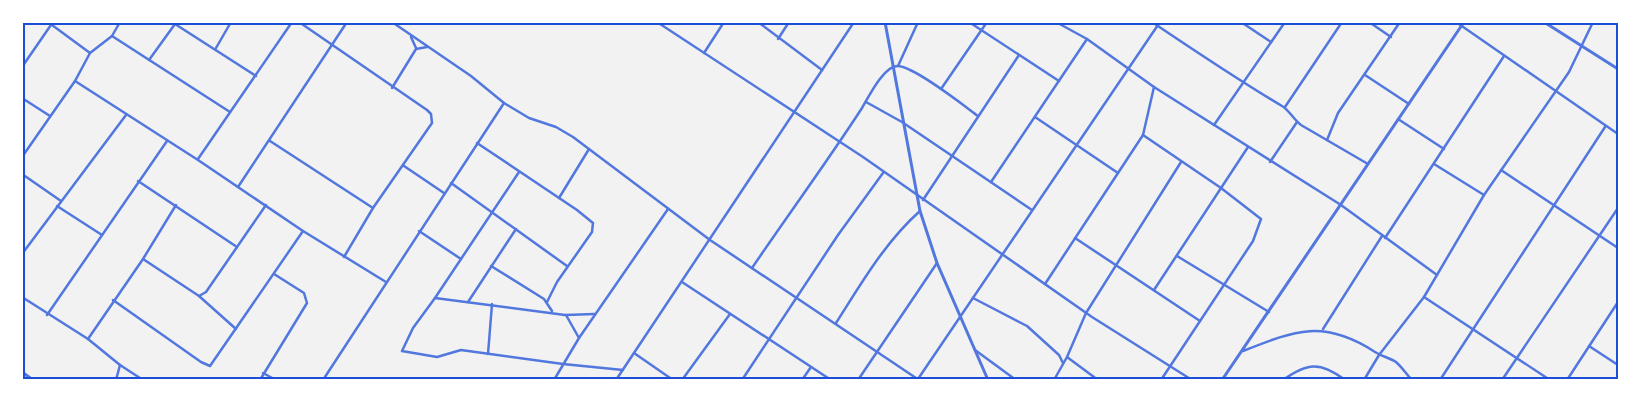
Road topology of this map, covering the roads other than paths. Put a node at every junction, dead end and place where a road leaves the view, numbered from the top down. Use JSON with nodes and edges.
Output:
{"nodes":[{"id":1,"x":120,"y":22,"type":"edge"},
{"id":2,"x":231,"y":22,"type":"edge"},
{"id":3,"x":292,"y":22,"type":"edge"},
{"id":4,"x":299,"y":22,"type":"edge"},
{"id":5,"x":347,"y":22,"type":"edge"},
{"id":6,"x":392,"y":22,"type":"edge"},
{"id":7,"x":657,"y":22,"type":"edge"},
{"id":8,"x":724,"y":22,"type":"edge"},
{"id":9,"x":758,"y":22,"type":"edge"},
{"id":10,"x":789,"y":22,"type":"edge"},
{"id":11,"x":854,"y":22,"type":"edge"},
{"id":12,"x":885,"y":22,"type":"edge"},
{"id":13,"x":918,"y":22,"type":"edge"},
{"id":14,"x":969,"y":22,"type":"edge"},
{"id":15,"x":987,"y":22,"type":"edge"},
{"id":16,"x":1056,"y":22,"type":"edge"},
{"id":17,"x":1152,"y":22,"type":"edge"},
{"id":18,"x":1160,"y":22,"type":"edge"},
{"id":19,"x":1241,"y":22,"type":"edge"},
{"id":20,"x":1284,"y":22,"type":"edge"},
{"id":21,"x":1342,"y":22,"type":"edge"},
{"id":22,"x":1369,"y":22,"type":"edge"},
{"id":23,"x":1400,"y":22,"type":"edge"},
{"id":24,"x":1456,"y":22,"type":"edge"},
{"id":25,"x":1544,"y":22,"type":"edge"},
{"id":26,"x":1593,"y":22,"type":"edge"},
{"id":27,"x":176,"y":23,"type":"edge"},
{"id":28,"x":53,"y":24,"type":"edge"},
{"id":29,"x":1463,"y":24,"type":"edge"},
{"id":30,"x":1158,"y":26,"type":"junction"},
{"id":31,"x":980,"y":30,"type":"junction"},
{"id":32,"x":112,"y":36,"type":"junction"},
{"id":33,"x":410,"y":36,"type":"junction"},
{"id":34,"x":1391,"y":37,"type":"junction"},
{"id":35,"x":778,"y":39,"type":"junction"},
{"id":36,"x":1087,"y":39,"type":"junction"},
{"id":37,"x":1271,"y":42,"type":"junction"},
{"id":38,"x":333,"y":46,"type":"junction"},
{"id":39,"x":1580,"y":46,"type":"junction"},
{"id":40,"x":428,"y":47,"type":"junction"},
{"id":41,"x":216,"y":48,"type":"junction"},
{"id":42,"x":416,"y":49,"type":"junction"},
{"id":43,"x":90,"y":53,"type":"junction"},
{"id":44,"x":704,"y":53,"type":"junction"},
{"id":45,"x":1019,"y":55,"type":"junction"},
{"id":46,"x":1504,"y":56,"type":"junction"},
{"id":47,"x":149,"y":60,"type":"junction"},
{"id":48,"x":898,"y":66,"type":"junction"},
{"id":49,"x":22,"y":67,"type":"edge"},
{"id":50,"x":892,"y":67,"type":"junction"},
{"id":51,"x":1128,"y":67,"type":"junction"},
{"id":52,"x":1618,"y":69,"type":"edge"},
{"id":53,"x":822,"y":70,"type":"junction"},
{"id":54,"x":1365,"y":74,"type":"junction"},
{"id":55,"x":256,"y":76,"type":"junction"},
{"id":56,"x":75,"y":81,"type":"junction"},
{"id":57,"x":1059,"y":81,"type":"junction"},
{"id":58,"x":1243,"y":83,"type":"junction"},
{"id":59,"x":1154,"y":87,"type":"junction"},
{"id":60,"x":392,"y":88,"type":"junction"},
{"id":61,"x":941,"y":90,"type":"junction"},
{"id":62,"x":1557,"y":90,"type":"junction"},
{"id":63,"x":22,"y":98,"type":"edge"},
{"id":64,"x":504,"y":102,"type":"junction"},
{"id":65,"x":866,"y":102,"type":"junction"},
{"id":66,"x":1409,"y":104,"type":"junction"},
{"id":67,"x":1284,"y":107,"type":"junction"},
{"id":68,"x":794,"y":111,"type":"junction"},
{"id":69,"x":231,"y":112,"type":"junction"},
{"id":70,"x":126,"y":114,"type":"junction"},
{"id":71,"x":50,"y":116,"type":"junction"},
{"id":72,"x":978,"y":116,"type":"junction"},
{"id":73,"x":1035,"y":117,"type":"junction"},
{"id":74,"x":1398,"y":119,"type":"junction"},
{"id":75,"x":902,"y":122,"type":"junction"},
{"id":76,"x":1297,"y":122,"type":"junction"},
{"id":77,"x":1214,"y":125,"type":"junction"},
{"id":78,"x":1605,"y":127,"type":"junction"},
{"id":79,"x":1618,"y":134,"type":"edge"},
{"id":80,"x":1143,"y":135,"type":"junction"},
{"id":81,"x":167,"y":140,"type":"junction"},
{"id":82,"x":1327,"y":140,"type":"junction"},
{"id":83,"x":270,"y":141,"type":"junction"},
{"id":84,"x":840,"y":142,"type":"junction"},
{"id":85,"x":477,"y":143,"type":"junction"},
{"id":86,"x":1076,"y":146,"type":"junction"},
{"id":87,"x":1248,"y":147,"type":"junction"},
{"id":88,"x":589,"y":149,"type":"junction"},
{"id":89,"x":1444,"y":149,"type":"junction"},
{"id":90,"x":951,"y":156,"type":"junction"},
{"id":91,"x":22,"y":157,"type":"edge"},
{"id":92,"x":198,"y":160,"type":"junction"},
{"id":93,"x":1181,"y":162,"type":"junction"},
{"id":94,"x":1270,"y":162,"type":"junction"},
{"id":95,"x":1368,"y":164,"type":"junction"},
{"id":96,"x":1434,"y":164,"type":"junction"},
{"id":97,"x":404,"y":166,"type":"junction"},
{"id":98,"x":1501,"y":170,"type":"junction"},
{"id":99,"x":519,"y":172,"type":"junction"},
{"id":100,"x":883,"y":173,"type":"junction"},
{"id":101,"x":1118,"y":173,"type":"junction"},
{"id":102,"x":22,"y":174,"type":"edge"},
{"id":103,"x":138,"y":181,"type":"junction"},
{"id":104,"x":991,"y":182,"type":"junction"},
{"id":105,"x":450,"y":183,"type":"junction"},
{"id":106,"x":238,"y":187,"type":"junction"},
{"id":107,"x":1221,"y":188,"type":"junction"},
{"id":108,"x":444,"y":193,"type":"junction"},
{"id":109,"x":1484,"y":196,"type":"junction"},
{"id":110,"x":559,"y":198,"type":"junction"},
{"id":111,"x":918,"y":198,"type":"junction"},
{"id":112,"x":61,"y":200,"type":"junction"},
{"id":113,"x":922,"y":200,"type":"junction"},
{"id":114,"x":1554,"y":204,"type":"junction"},
{"id":115,"x":176,"y":205,"type":"junction"},
{"id":116,"x":266,"y":205,"type":"junction"},
{"id":117,"x":1341,"y":205,"type":"junction"},
{"id":118,"x":57,"y":206,"type":"junction"},
{"id":119,"x":373,"y":208,"type":"junction"},
{"id":120,"x":1618,"y":208,"type":"edge"},
{"id":121,"x":668,"y":209,"type":"junction"},
{"id":122,"x":1033,"y":210,"type":"junction"},
{"id":123,"x":920,"y":211,"type":"junction"},
{"id":124,"x":492,"y":212,"type":"junction"},
{"id":125,"x":516,"y":229,"type":"junction"},
{"id":126,"x":303,"y":231,"type":"junction"},
{"id":127,"x":419,"y":231,"type":"junction"},
{"id":128,"x":103,"y":235,"type":"junction"},
{"id":129,"x":1600,"y":236,"type":"junction"},
{"id":130,"x":1383,"y":237,"type":"junction"},
{"id":131,"x":1075,"y":238,"type":"junction"},
{"id":132,"x":710,"y":240,"type":"junction"},
{"id":133,"x":237,"y":247,"type":"junction"},
{"id":134,"x":1618,"y":248,"type":"edge"},
{"id":135,"x":22,"y":254,"type":"edge"},
{"id":136,"x":1002,"y":255,"type":"junction"},
{"id":137,"x":1177,"y":256,"type":"junction"},
{"id":138,"x":344,"y":257,"type":"junction"},
{"id":139,"x":143,"y":259,"type":"junction"},
{"id":140,"x":461,"y":259,"type":"junction"},
{"id":141,"x":936,"y":263,"type":"junction"},
{"id":142,"x":1115,"y":264,"type":"junction"},
{"id":143,"x":491,"y":266,"type":"junction"},
{"id":144,"x":567,"y":266,"type":"junction"},
{"id":145,"x":752,"y":268,"type":"junction"},
{"id":146,"x":274,"y":274,"type":"junction"},
{"id":147,"x":1437,"y":275,"type":"junction"},
{"id":148,"x":386,"y":282,"type":"junction"},
{"id":149,"x":682,"y":282,"type":"junction"},
{"id":150,"x":1044,"y":284,"type":"junction"},
{"id":151,"x":1223,"y":286,"type":"junction"},
{"id":152,"x":1154,"y":290,"type":"junction"},
{"id":153,"x":199,"y":296,"type":"junction"},
{"id":154,"x":22,"y":297,"type":"edge"},
{"id":155,"x":1424,"y":297,"type":"junction"},
{"id":156,"x":435,"y":298,"type":"junction"},
{"id":157,"x":796,"y":298,"type":"junction"},
{"id":158,"x":973,"y":298,"type":"junction"},
{"id":159,"x":114,"y":300,"type":"junction"},
{"id":160,"x":468,"y":302,"type":"junction"},
{"id":161,"x":548,"y":302,"type":"junction"},
{"id":162,"x":1618,"y":302,"type":"edge"},
{"id":163,"x":492,"y":304,"type":"junction"},
{"id":164,"x":552,"y":311,"type":"junction"},
{"id":165,"x":1268,"y":312,"type":"junction"},
{"id":166,"x":1086,"y":313,"type":"junction"},
{"id":167,"x":565,"y":314,"type":"junction"},
{"id":168,"x":596,"y":314,"type":"junction"},
{"id":169,"x":730,"y":314,"type":"junction"},
{"id":170,"x":47,"y":315,"type":"junction"},
{"id":171,"x":959,"y":316,"type":"junction"},
{"id":172,"x":1200,"y":321,"type":"junction"},
{"id":173,"x":836,"y":324,"type":"junction"},
{"id":174,"x":236,"y":329,"type":"junction"},
{"id":175,"x":1323,"y":329,"type":"junction"},
{"id":176,"x":1473,"y":330,"type":"junction"},
{"id":177,"x":579,"y":338,"type":"junction"},
{"id":178,"x":88,"y":339,"type":"junction"},
{"id":179,"x":769,"y":339,"type":"junction"},
{"id":180,"x":1589,"y":346,"type":"junction"},
{"id":181,"x":975,"y":350,"type":"junction"},
{"id":182,"x":878,"y":351,"type":"junction"},
{"id":183,"x":1243,"y":351,"type":"junction"},
{"id":184,"x":634,"y":353,"type":"junction"},
{"id":185,"x":488,"y":354,"type":"junction"},
{"id":186,"x":1379,"y":355,"type":"junction"},
{"id":187,"x":1067,"y":357,"type":"junction"},
{"id":188,"x":1517,"y":357,"type":"junction"},
{"id":189,"x":563,"y":364,"type":"junction"},
{"id":190,"x":1064,"y":364,"type":"junction"},
{"id":191,"x":120,"y":365,"type":"junction"},
{"id":192,"x":1170,"y":365,"type":"junction"},
{"id":193,"x":1618,"y":365,"type":"edge"},
{"id":194,"x":811,"y":367,"type":"junction"},
{"id":195,"x":623,"y":370,"type":"junction"},
{"id":196,"x":22,"y":372,"type":"edge"},
{"id":197,"x":263,"y":373,"type":"junction"},
{"id":198,"x":31,"y":379,"type":"edge"},
{"id":199,"x":919,"y":379,"type":"edge"},
{"id":200,"x":116,"y":380,"type":"edge"},
{"id":201,"x":143,"y":380,"type":"edge"},
{"id":202,"x":260,"y":380,"type":"edge"},
{"id":203,"x":276,"y":380,"type":"edge"},
{"id":204,"x":323,"y":380,"type":"edge"},
{"id":205,"x":554,"y":380,"type":"edge"},
{"id":206,"x":616,"y":380,"type":"edge"},
{"id":207,"x":673,"y":380,"type":"edge"},
{"id":208,"x":682,"y":380,"type":"edge"},
{"id":209,"x":742,"y":380,"type":"edge"},
{"id":210,"x":802,"y":380,"type":"edge"},
{"id":211,"x":832,"y":380,"type":"edge"},
{"id":212,"x":858,"y":380,"type":"edge"},
{"id":213,"x":988,"y":380,"type":"edge"},
{"id":214,"x":1016,"y":380,"type":"edge"},
{"id":215,"x":1054,"y":380,"type":"edge"},
{"id":216,"x":1098,"y":380,"type":"edge"},
{"id":217,"x":1161,"y":380,"type":"edge"},
{"id":218,"x":1192,"y":380,"type":"edge"},
{"id":219,"x":1222,"y":380,"type":"edge"},
{"id":220,"x":1283,"y":380,"type":"edge"},
{"id":221,"x":1344,"y":380,"type":"edge"},
{"id":222,"x":1364,"y":380,"type":"edge"},
{"id":223,"x":1412,"y":380,"type":"edge"},
{"id":224,"x":1440,"y":380,"type":"edge"},
{"id":225,"x":1502,"y":380,"type":"edge"},
{"id":226,"x":1550,"y":380,"type":"edge"},
{"id":227,"x":1567,"y":380,"type":"edge"}],
"edges":[{"from":1,"to":32,"type":"street"},
{"from":2,"to":41,"type":"street"},
{"from":3,"to":55,"type":"street"},
{"from":4,"to":38,"type":"street"},
{"from":5,"to":38,"type":"street"},
{"from":6,"to":33,"type":"street"},
{"from":7,"to":44,"type":"street"},
{"from":8,"to":44,"type":"street"},
{"from":9,"to":35,"type":"street"},
{"from":10,"to":35,"type":"street"},
{"from":11,"to":53,"type":"street"},
{"from":12,"to":50,"type":"street"},
{"from":13,"to":48,"type":"street"},
{"from":14,"to":31,"type":"street"},
{"from":15,"to":31,"type":"street"},
{"from":16,"to":36,"type":"street"},
{"from":17,"to":30,"type":"street"},
{"from":18,"to":30,"type":"street"},
{"from":19,"to":37,"type":"street"},
{"from":20,"to":37,"type":"street"},
{"from":21,"to":67,"type":"street"},
{"from":22,"to":34,"type":"street"},
{"from":23,"to":34,"type":"street"},
{"from":24,"to":29,"type":"street"},
{"from":25,"to":39,"type":"street"},
{"from":26,"to":39,"type":"street"},
{"from":27,"to":41,"type":"street"},
{"from":27,"to":47,"type":"street"},
{"from":28,"to":43,"type":"street"},
{"from":28,"to":49,"type":"street"},
{"from":29,"to":46,"type":"street"},
{"from":29,"to":66,"type":"street"},
{"from":30,"to":51,"type":"street"},
{"from":30,"to":58,"type":"street"},
{"from":31,"to":45,"type":"street"},
{"from":31,"to":61,"type":"street"},
{"from":32,"to":43,"type":"street"},
{"from":32,"to":47,"type":"street"},
{"from":33,"to":40,"type":"street"},
{"from":33,"to":42,"type":"street"},
{"from":34,"to":54,"type":"street"},
{"from":35,"to":53,"type":"street"},
{"from":36,"to":51,"type":"street"},
{"from":36,"to":57,"type":"street"},
{"from":37,"to":58,"type":"street"},
{"from":38,"to":60,"type":"street"},
{"from":38,"to":83,"type":"street"},
{"from":39,"to":52,"type":"street"},
{"from":39,"to":62,"type":"street"},
{"from":40,"to":42,"type":"street"},
{"from":40,"to":64,"type":"street"},
{"from":41,"to":55,"type":"street"},
{"from":42,"to":60,"type":"street"},
{"from":43,"to":56,"type":"street"},
{"from":44,"to":68,"type":"street"},
{"from":45,"to":57,"type":"street"},
{"from":45,"to":72,"type":"street"},
{"from":46,"to":62,"type":"street"},
{"from":46,"to":89,"type":"street"},
{"from":47,"to":69,"type":"street"},
{"from":48,"to":50,"type":"street"},
{"from":48,"to":61,"type":"street"},
{"from":50,"to":65,"type":"street"},
{"from":50,"to":75,"type":"street"},
{"from":51,"to":59,"type":"street"},
{"from":51,"to":86,"type":"street"},
{"from":53,"to":68,"type":"street"},
{"from":54,"to":66,"type":"street"},
{"from":54,"to":82,"type":"street"},
{"from":55,"to":69,"type":"street"},
{"from":56,"to":70,"type":"street"},
{"from":56,"to":71,"type":"street"},
{"from":57,"to":73,"type":"street"},
{"from":58,"to":67,"type":"street"},
{"from":58,"to":77,"type":"street"},
{"from":59,"to":77,"type":"street"},
{"from":59,"to":80,"type":"street"},
{"from":60,"to":97,"type":"street"},
{"from":61,"to":72,"type":"street"},
{"from":62,"to":78,"type":"street"},
{"from":62,"to":98,"type":"street"},
{"from":63,"to":71,"type":"street"},
{"from":64,"to":85,"type":"street"},
{"from":64,"to":88,"type":"street"},
{"from":65,"to":75,"type":"street"},
{"from":65,"to":84,"type":"street"},
{"from":66,"to":74,"type":"street"},
{"from":67,"to":76,"type":"street"},
{"from":68,"to":84,"type":"street"},
{"from":68,"to":132,"type":"street"},
{"from":69,"to":92,"type":"street"},
{"from":70,"to":81,"type":"street"},
{"from":70,"to":112,"type":"street"},
{"from":71,"to":91,"type":"street"},
{"from":72,"to":90,"type":"street"},
{"from":73,"to":86,"type":"street"},
{"from":73,"to":104,"type":"street"},
{"from":74,"to":89,"type":"street"},
{"from":74,"to":95,"type":"street"},
{"from":75,"to":90,"type":"street"},
{"from":75,"to":111,"type":"street"},
{"from":76,"to":82,"type":"street"},
{"from":76,"to":94,"type":"street"},
{"from":77,"to":87,"type":"street"},
{"from":78,"to":79,"type":"street"},
{"from":78,"to":114,"type":"street"},
{"from":80,"to":93,"type":"street"},
{"from":80,"to":101,"type":"street"},
{"from":81,"to":92,"type":"street"},
{"from":81,"to":103,"type":"street"},
{"from":82,"to":95,"type":"street"},
{"from":83,"to":106,"type":"street"},
{"from":83,"to":119,"type":"street"},
{"from":84,"to":100,"type":"street"},
{"from":84,"to":145,"type":"street"},
{"from":85,"to":99,"type":"street"},
{"from":85,"to":105,"type":"street"},
{"from":86,"to":101,"type":"street"},
{"from":86,"to":122,"type":"street"},
{"from":87,"to":94,"type":"street"},
{"from":87,"to":107,"type":"street"},
{"from":88,"to":110,"type":"street"},
{"from":88,"to":121,"type":"street"},
{"from":89,"to":96,"type":"street"},
{"from":90,"to":104,"type":"street"},
{"from":90,"to":113,"type":"street"},
{"from":92,"to":106,"type":"street"},
{"from":93,"to":107,"type":"street"},
{"from":93,"to":142,"type":"street"},
{"from":94,"to":117,"type":"street"},
{"from":95,"to":117,"type":"street"},
{"from":96,"to":109,"type":"street"},
{"from":96,"to":130,"type":"street"},
{"from":97,"to":108,"type":"street"},
{"from":97,"to":119,"type":"street"},
{"from":98,"to":109,"type":"street"},
{"from":98,"to":114,"type":"street"},
{"from":99,"to":110,"type":"street"},
{"from":99,"to":124,"type":"street"},
{"from":100,"to":111,"type":"street"},
{"from":100,"to":157,"type":"street"},
{"from":101,"to":131,"type":"street"},
{"from":102,"to":112,"type":"street"},
{"from":103,"to":115,"type":"street"},
{"from":103,"to":128,"type":"street"},
{"from":104,"to":122,"type":"street"},
{"from":105,"to":108,"type":"street"},
{"from":105,"to":124,"type":"street"},
{"from":106,"to":116,"type":"street"},
{"from":107,"to":137,"type":"street"},
{"from":107,"to":151,"type":"street"},
{"from":108,"to":127,"type":"street"},
{"from":109,"to":147,"type":"street"},
{"from":110,"to":144,"type":"street"},
{"from":111,"to":113,"type":"street"},
{"from":111,"to":123,"type":"street"},
{"from":112,"to":118,"type":"street"},
{"from":113,"to":136,"type":"street"},
{"from":114,"to":129,"type":"street"},
{"from":114,"to":176,"type":"street"},
{"from":115,"to":133,"type":"street"},
{"from":115,"to":139,"type":"street"},
{"from":116,"to":126,"type":"street"},
{"from":116,"to":133,"type":"street"},
{"from":117,"to":130,"type":"street"},
{"from":117,"to":165,"type":"street"},
{"from":118,"to":128,"type":"street"},
{"from":118,"to":135,"type":"street"},
{"from":119,"to":138,"type":"street"},
{"from":120,"to":129,"type":"street"},
{"from":121,"to":132,"type":"street"},
{"from":121,"to":168,"type":"street"},
{"from":122,"to":136,"type":"street"},
{"from":123,"to":141,"type":"street"},
{"from":123,"to":173,"type":"street"},
{"from":124,"to":125,"type":"street"},
{"from":124,"to":140,"type":"street"},
{"from":125,"to":143,"type":"street"},
{"from":125,"to":144,"type":"street"},
{"from":126,"to":138,"type":"street"},
{"from":126,"to":146,"type":"street"},
{"from":127,"to":140,"type":"street"},
{"from":127,"to":148,"type":"street"},
{"from":128,"to":170,"type":"street"},
{"from":129,"to":134,"type":"street"},
{"from":129,"to":188,"type":"street"},
{"from":130,"to":147,"type":"street"},
{"from":130,"to":175,"type":"street"},
{"from":131,"to":142,"type":"street"},
{"from":131,"to":150,"type":"street"},
{"from":132,"to":145,"type":"street"},
{"from":132,"to":149,"type":"street"},
{"from":133,"to":153,"type":"street"},
{"from":136,"to":150,"type":"street"},
{"from":136,"to":158,"type":"street"},
{"from":137,"to":151,"type":"street"},
{"from":137,"to":152,"type":"street"},
{"from":138,"to":148,"type":"street"},
{"from":139,"to":153,"type":"street"},
{"from":139,"to":159,"type":"street"},
{"from":140,"to":156,"type":"street"},
{"from":141,"to":171,"type":"street"},
{"from":141,"to":182,"type":"street"},
{"from":142,"to":152,"type":"street"},
{"from":142,"to":166,"type":"street"},
{"from":143,"to":160,"type":"street"},
{"from":143,"to":161,"type":"street"},
{"from":144,"to":161,"type":"street"},
{"from":145,"to":157,"type":"street"},
{"from":146,"to":174,"type":"street"},
{"from":146,"to":197,"type":"street"},
{"from":147,"to":155,"type":"street"},
{"from":148,"to":204,"type":"street"},
{"from":149,"to":169,"type":"street"},
{"from":149,"to":184,"type":"street"},
{"from":150,"to":166,"type":"street"},
{"from":151,"to":165,"type":"street"},
{"from":151,"to":172,"type":"street"},
{"from":152,"to":172,"type":"street"},
{"from":153,"to":174,"type":"street"},
{"from":154,"to":170,"type":"street"},
{"from":155,"to":176,"type":"street"},
{"from":155,"to":186,"type":"street"},
{"from":156,"to":160,"type":"street"},
{"from":156,"to":185,"type":"street"},
{"from":157,"to":173,"type":"street"},
{"from":157,"to":179,"type":"street"},
{"from":158,"to":171,"type":"street"},
{"from":158,"to":190,"type":"street"},
{"from":159,"to":174,"type":"street"},
{"from":159,"to":178,"type":"street"},
{"from":160,"to":163,"type":"street"},
{"from":161,"to":164,"type":"street"},
{"from":162,"to":180,"type":"street"},
{"from":163,"to":164,"type":"street"},
{"from":163,"to":185,"type":"street"},
{"from":164,"to":167,"type":"street"},
{"from":165,"to":183,"type":"street"},
{"from":166,"to":187,"type":"street"},
{"from":166,"to":192,"type":"street"},
{"from":167,"to":168,"type":"street"},
{"from":167,"to":177,"type":"street"},
{"from":168,"to":177,"type":"street"},
{"from":169,"to":179,"type":"street"},
{"from":169,"to":208,"type":"street"},
{"from":170,"to":178,"type":"street"},
{"from":171,"to":181,"type":"street"},
{"from":171,"to":199,"type":"street"},
{"from":172,"to":192,"type":"street"},
{"from":173,"to":182,"type":"street"},
{"from":175,"to":183,"type":"street"},
{"from":175,"to":186,"type":"street"},
{"from":176,"to":188,"type":"street"},
{"from":176,"to":224,"type":"street"},
{"from":177,"to":189,"type":"street"},
{"from":178,"to":191,"type":"street"},
{"from":179,"to":194,"type":"street"},
{"from":179,"to":209,"type":"street"},
{"from":180,"to":193,"type":"street"},
{"from":180,"to":227,"type":"street"},
{"from":181,"to":213,"type":"street"},
{"from":181,"to":214,"type":"street"},
{"from":182,"to":199,"type":"street"},
{"from":182,"to":212,"type":"street"},
{"from":183,"to":219,"type":"street"},
{"from":184,"to":195,"type":"street"},
{"from":184,"to":207,"type":"street"},
{"from":185,"to":189,"type":"street"},
{"from":186,"to":222,"type":"street"},
{"from":186,"to":223,"type":"street"},
{"from":187,"to":190,"type":"street"},
{"from":187,"to":216,"type":"street"},
{"from":188,"to":225,"type":"street"},
{"from":188,"to":226,"type":"street"},
{"from":189,"to":195,"type":"street"},
{"from":189,"to":205,"type":"street"},
{"from":190,"to":215,"type":"street"},
{"from":191,"to":200,"type":"street"},
{"from":191,"to":201,"type":"street"},
{"from":192,"to":217,"type":"street"},
{"from":192,"to":218,"type":"street"},
{"from":194,"to":210,"type":"street"},
{"from":194,"to":211,"type":"street"},
{"from":195,"to":206,"type":"street"},
{"from":196,"to":198,"type":"street"},
{"from":197,"to":202,"type":"street"},
{"from":197,"to":203,"type":"street"},
{"from":220,"to":221,"type":"street"}]}
